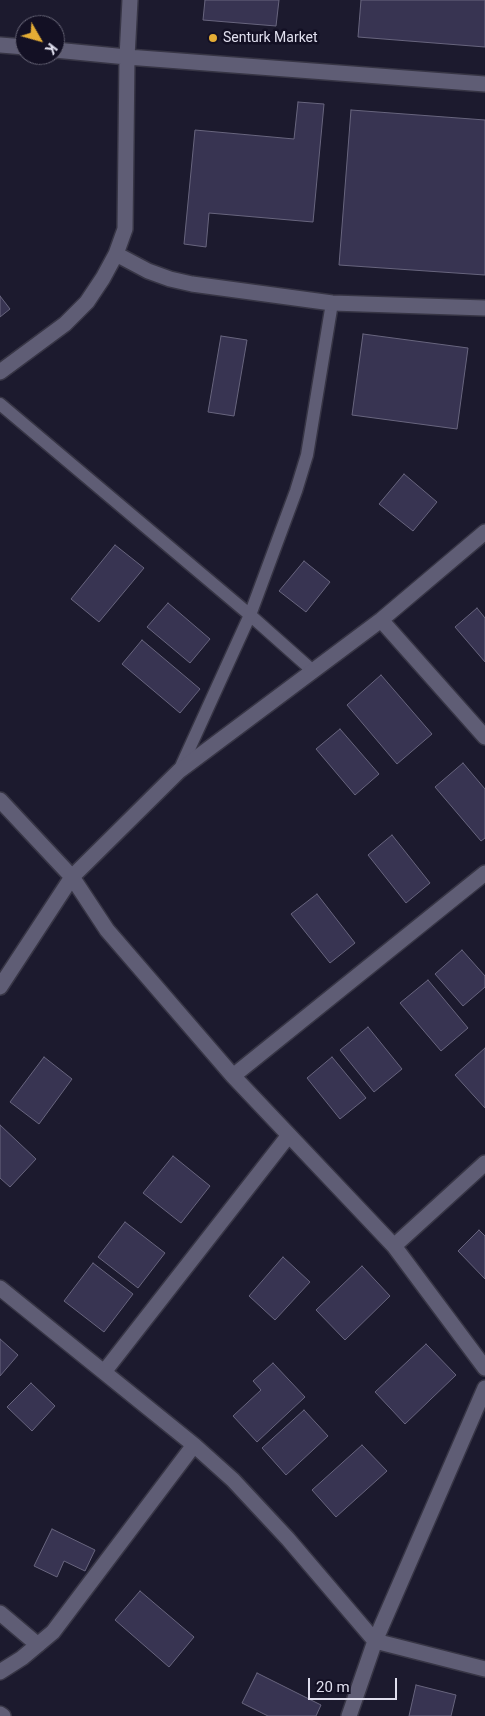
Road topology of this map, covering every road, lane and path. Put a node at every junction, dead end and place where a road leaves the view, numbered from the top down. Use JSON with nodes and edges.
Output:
{"nodes":[{"id":1,"x":130,"y":0,"type":"edge"},
{"id":2,"x":0,"y":45,"type":"edge"},
{"id":3,"x":15,"y":46,"type":"edge"},
{"id":4,"x":65,"y":51,"type":"edge"},
{"id":5,"x":127,"y":57,"type":"junction"},
{"id":6,"x":485,"y":84,"type":"edge"},
{"id":7,"x":116,"y":254,"type":"junction"},
{"id":8,"x":332,"y":303,"type":"junction"},
{"id":9,"x":485,"y":308,"type":"edge"},
{"id":10,"x":0,"y":372,"type":"edge"},
{"id":11,"x":0,"y":404,"type":"edge"},
{"id":12,"x":485,"y":532,"type":"edge"},
{"id":13,"x":250,"y":615,"type":"junction"},
{"id":14,"x":381,"y":620,"type":"junction"},
{"id":15,"x":313,"y":671,"type":"junction"},
{"id":16,"x":485,"y":737,"type":"edge"},
{"id":17,"x":179,"y":772,"type":"junction"},
{"id":18,"x":0,"y":800,"type":"edge"},
{"id":19,"x":485,"y":873,"type":"edge"},
{"id":20,"x":72,"y":877,"type":"junction"},
{"id":21,"x":0,"y":987,"type":"edge"},
{"id":22,"x":233,"y":1076,"type":"junction"},
{"id":23,"x":289,"y":1135,"type":"junction"},
{"id":24,"x":485,"y":1163,"type":"edge"},
{"id":25,"x":394,"y":1246,"type":"junction"},
{"id":26,"x":0,"y":1288,"type":"edge"},
{"id":27,"x":485,"y":1368,"type":"edge"},
{"id":28,"x":104,"y":1372,"type":"junction"},
{"id":29,"x":485,"y":1388,"type":"edge"},
{"id":30,"x":194,"y":1445,"type":"junction"},
{"id":31,"x":0,"y":1613,"type":"edge"},
{"id":32,"x":375,"y":1641,"type":"junction"},
{"id":33,"x":38,"y":1645,"type":"junction"},
{"id":34,"x":485,"y":1669,"type":"edge"},
{"id":35,"x":0,"y":1672,"type":"edge"},
{"id":36,"x":349,"y":1716,"type":"edge"}],
"edges":[{"from":1,"to":5,"type":"street"},
{"from":2,"to":3,"type":"street"},
{"from":4,"to":5,"type":"street"},
{"from":5,"to":6,"type":"street"},
{"from":5,"to":7,"type":"street"},
{"from":7,"to":8,"type":"street"},
{"from":7,"to":10,"type":"street"},
{"from":8,"to":9,"type":"street"},
{"from":8,"to":13,"type":"lane"},
{"from":11,"to":13,"type":"lane"},
{"from":12,"to":14,"type":"street"},
{"from":13,"to":15,"type":"lane"},
{"from":13,"to":17,"type":"lane"},
{"from":14,"to":15,"type":"street"},
{"from":14,"to":16,"type":"street"},
{"from":15,"to":17,"type":"street"},
{"from":17,"to":20,"type":"street"},
{"from":18,"to":20,"type":"street"},
{"from":19,"to":22,"type":"street"},
{"from":20,"to":21,"type":"street"},
{"from":20,"to":22,"type":"street"},
{"from":22,"to":23,"type":"street"},
{"from":23,"to":25,"type":"street"},
{"from":23,"to":28,"type":"street"},
{"from":24,"to":25,"type":"street"},
{"from":25,"to":27,"type":"street"},
{"from":26,"to":28,"type":"street"},
{"from":28,"to":30,"type":"street"},
{"from":29,"to":32,"type":"street"},
{"from":30,"to":32,"type":"street"},
{"from":30,"to":33,"type":"street"},
{"from":31,"to":33,"type":"street"},
{"from":32,"to":34,"type":"street"},
{"from":32,"to":36,"type":"street"},
{"from":33,"to":35,"type":"street"}]}
